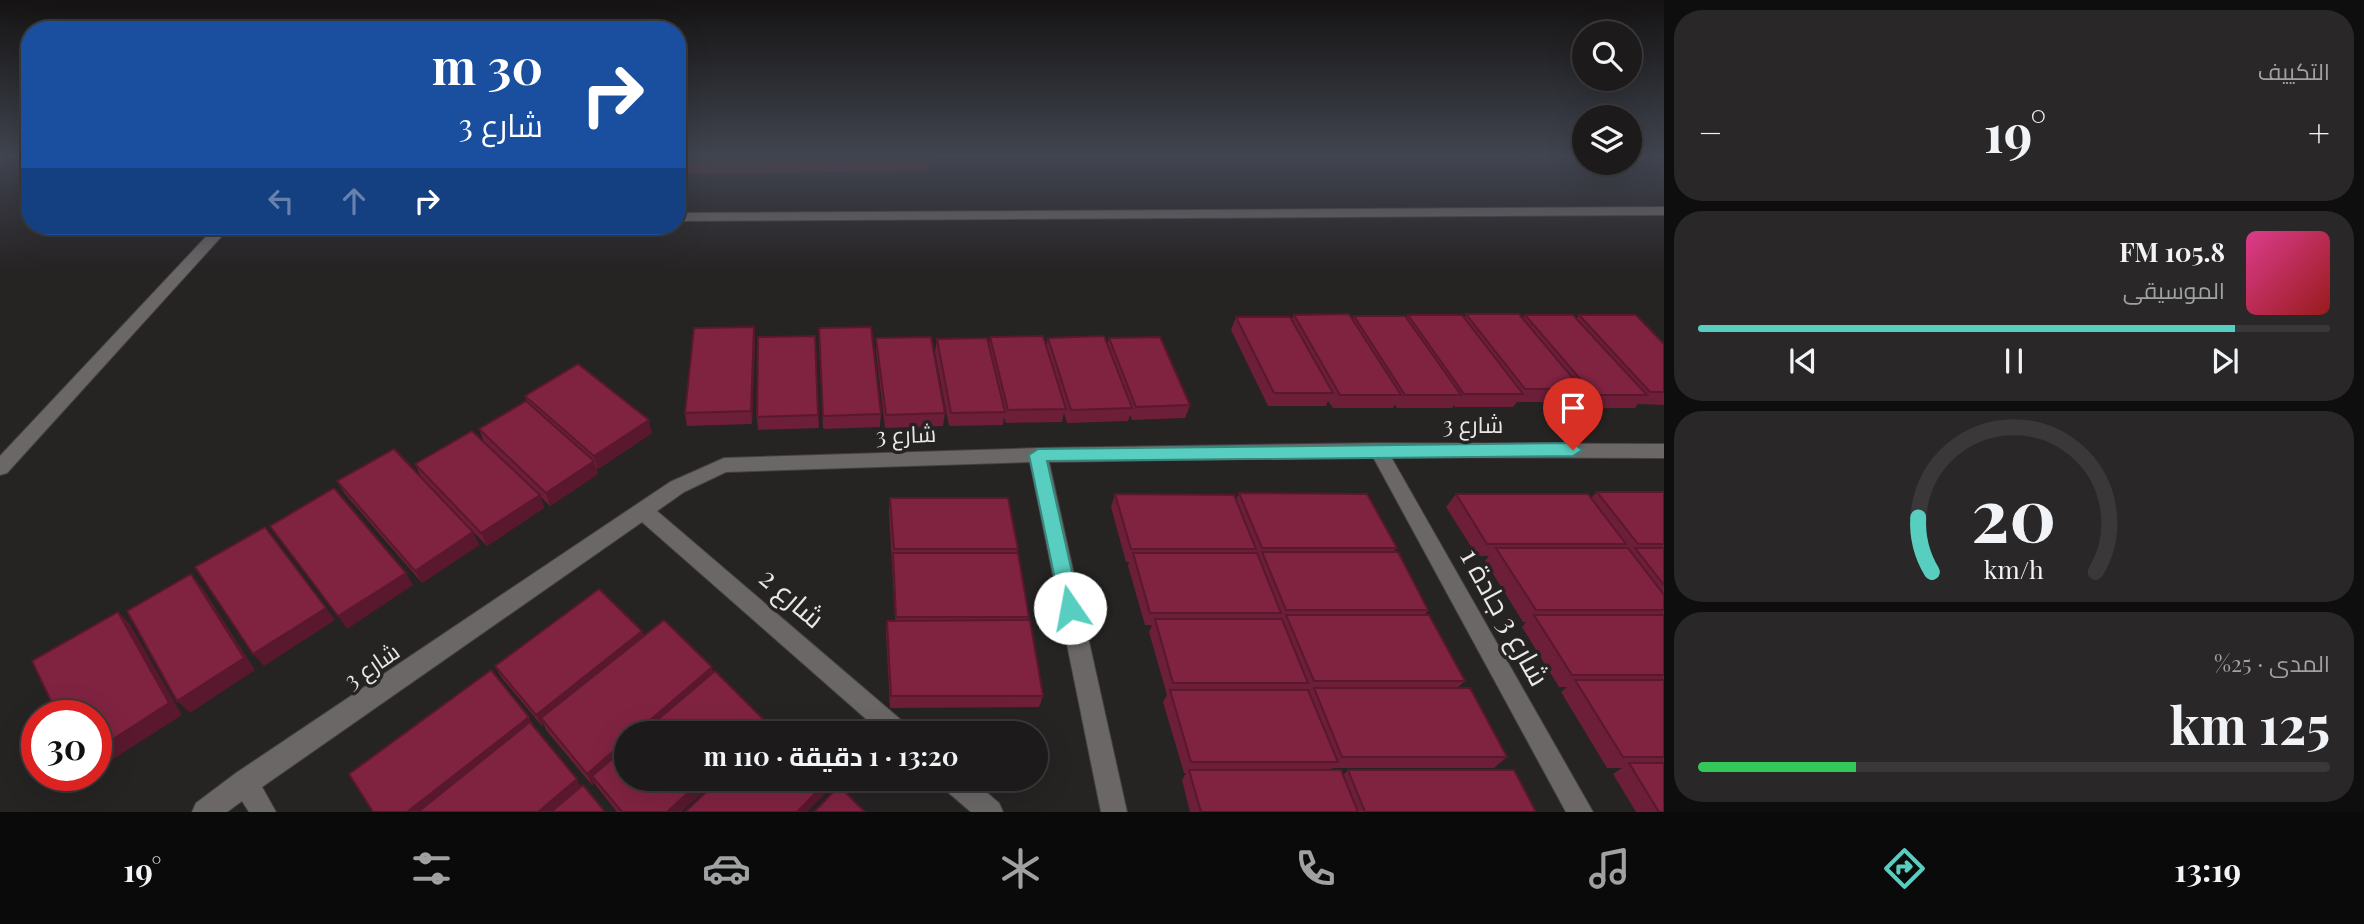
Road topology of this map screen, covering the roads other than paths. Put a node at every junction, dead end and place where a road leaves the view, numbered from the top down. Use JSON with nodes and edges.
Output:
{"nodes":[{"id":1,"x":1664,"y":211,"type":"edge"},
{"id":2,"x":686,"y":217,"type":"edge"},
{"id":3,"x":216,"y":235,"type":"edge"},
{"id":4,"x":1378,"y":450,"type":"junction"},
{"id":5,"x":1664,"y":451,"type":"edge"},
{"id":6,"x":1038,"y":455,"type":"junction"},
{"id":7,"x":0,"y":468,"type":"edge"},
{"id":8,"x":643,"y":511,"type":"junction"},
{"id":9,"x":885,"y":721,"type":"edge"},
{"id":10,"x":245,"y":782,"type":"junction"},
{"id":11,"x":966,"y":791,"type":"edge"},
{"id":12,"x":205,"y":812,"type":"edge"},
{"id":13,"x":263,"y":812,"type":"edge"},
{"id":14,"x":990,"y":812,"type":"edge"},
{"id":15,"x":1114,"y":812,"type":"edge"},
{"id":16,"x":1580,"y":812,"type":"edge"}],
"edges":[{"from":1,"to":2,"type":"street"},
{"from":3,"to":7,"type":"street"},
{"from":4,"to":5,"type":"street","name":"شارع 3"},
{"from":4,"to":6,"type":"street","name":"شارع 3"},
{"from":4,"to":16,"type":"street","name":"شارع 3 جادة 1"},
{"from":6,"to":8,"type":"street","name":"شارع 3"},
{"from":6,"to":15,"type":"street"},
{"from":8,"to":9,"type":"street","name":"شارع 2"},
{"from":8,"to":10,"type":"street","name":"شارع 3"},
{"from":10,"to":12,"type":"street","name":"شارع 3"},
{"from":10,"to":13,"type":"street"},
{"from":11,"to":14,"type":"street"}]}
